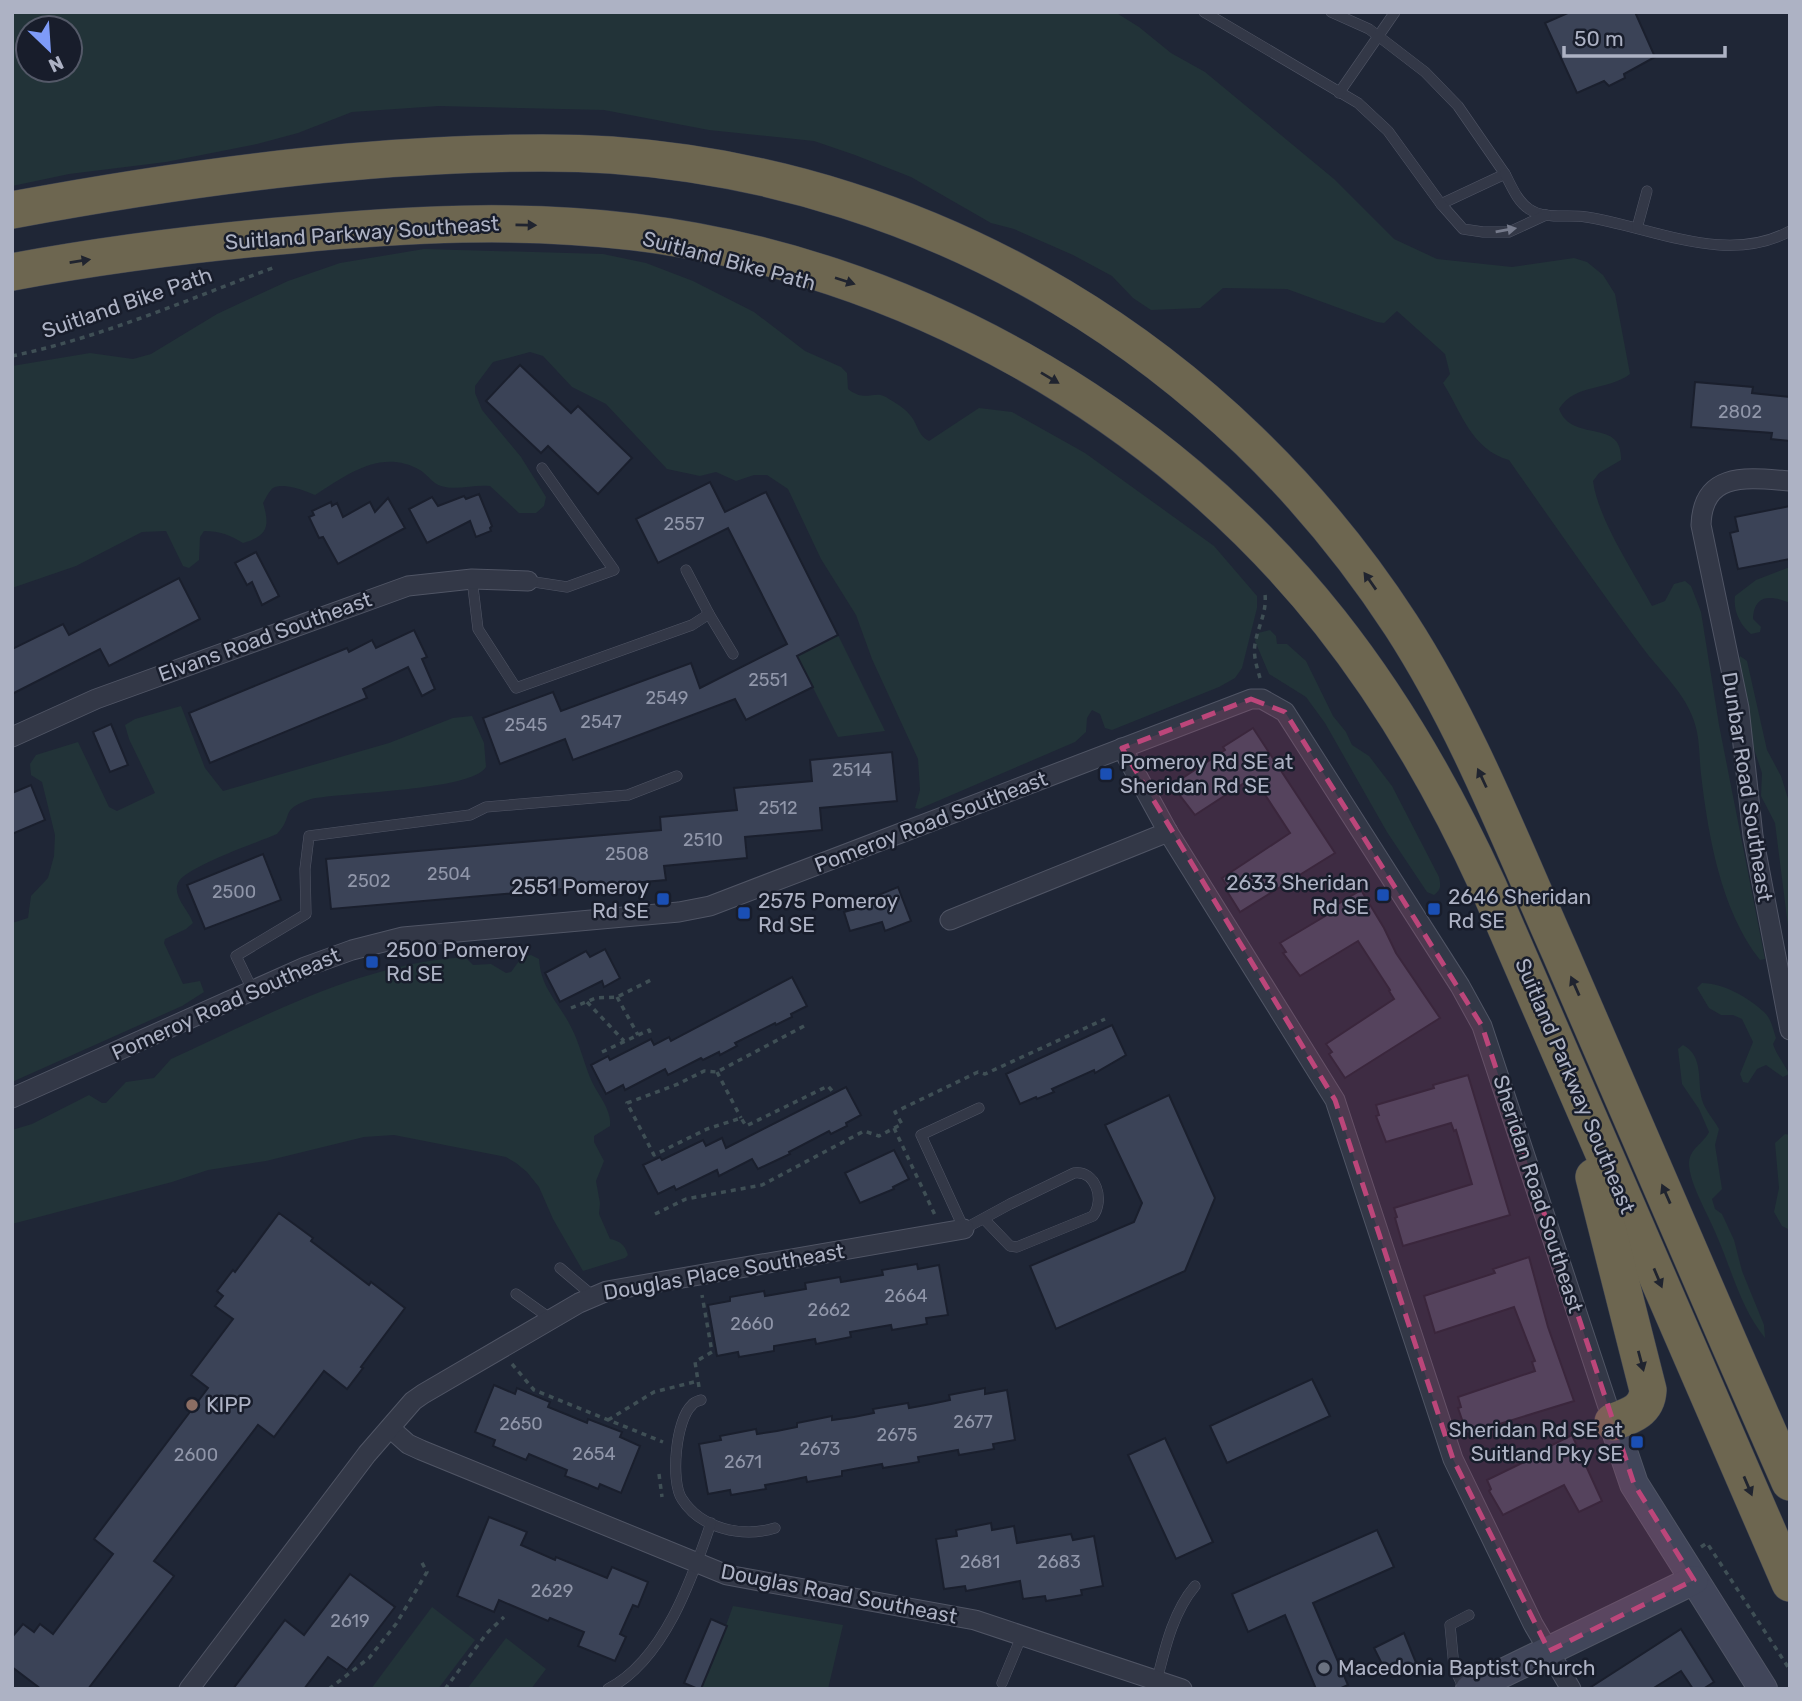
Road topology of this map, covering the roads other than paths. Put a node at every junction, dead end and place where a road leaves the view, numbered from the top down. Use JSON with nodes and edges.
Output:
{"nodes":[{"id":1,"x":1204,"y":12,"type":"edge"},
{"id":2,"x":1331,"y":12,"type":"edge"},
{"id":3,"x":1395,"y":12,"type":"edge"},
{"id":4,"x":1378,"y":36,"type":"junction"},
{"id":5,"x":1339,"y":93,"type":"junction"},
{"id":6,"x":1505,"y":174,"type":"junction"},
{"id":7,"x":1647,"y":191,"type":"dead end"},
{"id":8,"x":1441,"y":204,"type":"junction"},
{"id":9,"x":12,"y":210,"type":"edge"},
{"id":10,"x":1546,"y":215,"type":"junction"},
{"id":11,"x":1637,"y":228,"type":"junction"},
{"id":12,"x":1790,"y":231,"type":"edge"},
{"id":13,"x":12,"y":272,"type":"edge"},
{"id":14,"x":541,"y":468,"type":"dead end"},
{"id":15,"x":1790,"y":481,"type":"edge"},
{"id":16,"x":686,"y":570,"type":"dead end"},
{"id":17,"x":472,"y":579,"type":"junction"},
{"id":18,"x":528,"y":581,"type":"joint"},
{"id":19,"x":709,"y":614,"type":"junction"},
{"id":20,"x":733,"y":654,"type":"dead end"},
{"id":21,"x":1285,"y":712,"type":"joint"},
{"id":22,"x":12,"y":737,"type":"edge"},
{"id":23,"x":1122,"y":748,"type":"junction"},
{"id":24,"x":677,"y":776,"type":"dead end"},
{"id":25,"x":1168,"y":832,"type":"junction"},
{"id":26,"x":950,"y":920,"type":"dead end"},
{"id":27,"x":253,"y":991,"type":"junction"},
{"id":28,"x":1790,"y":1030,"type":"edge"},
{"id":29,"x":1553,"y":1035,"type":"junction"},
{"id":30,"x":12,"y":1098,"type":"edge"},
{"id":31,"x":979,"y":1108,"type":"dead end"},
{"id":32,"x":984,"y":1219,"type":"junction"},
{"id":33,"x":1681,"y":1227,"type":"junction"},
{"id":34,"x":964,"y":1229,"type":"junction"},
{"id":35,"x":560,"y":1268,"type":"dead end"},
{"id":36,"x":516,"y":1294,"type":"dead end"},
{"id":37,"x":593,"y":1296,"type":"junction"},
{"id":38,"x":551,"y":1319,"type":"junction"},
{"id":39,"x":701,"y":1400,"type":"road end"},
{"id":40,"x":1790,"y":1418,"type":"edge"},
{"id":41,"x":1613,"y":1422,"type":"junction"},
{"id":42,"x":390,"y":1427,"type":"junction"},
{"id":43,"x":1790,"y":1482,"type":"edge"},
{"id":44,"x":711,"y":1523,"type":"junction"},
{"id":45,"x":775,"y":1528,"type":"dead end"},
{"id":46,"x":696,"y":1563,"type":"junction"},
{"id":47,"x":1694,"y":1580,"type":"junction"},
{"id":48,"x":1790,"y":1583,"type":"edge"},
{"id":49,"x":1195,"y":1586,"type":"dead end"},
{"id":50,"x":1469,"y":1615,"type":"dead end"},
{"id":51,"x":1022,"y":1634,"type":"junction"},
{"id":52,"x":1549,"y":1651,"type":"junction"},
{"id":53,"x":1157,"y":1680,"type":"junction"},
{"id":54,"x":1002,"y":1683,"type":"dead end"},
{"id":55,"x":189,"y":1689,"type":"edge"},
{"id":56,"x":608,"y":1689,"type":"edge"},
{"id":57,"x":1182,"y":1689,"type":"edge"},
{"id":58,"x":1465,"y":1689,"type":"edge"},
{"id":59,"x":1470,"y":1689,"type":"edge"},
{"id":60,"x":1571,"y":1689,"type":"edge"},
{"id":61,"x":1763,"y":1689,"type":"edge"}],
"edges":[{"from":1,"to":5,"type":"lane"},
{"from":2,"to":4,"type":"lane"},
{"from":3,"to":4,"type":"lane"},
{"from":4,"to":5,"type":"lane"},
{"from":4,"to":6,"type":"lane"},
{"from":5,"to":8,"type":"lane"},
{"from":6,"to":8,"type":"lane"},
{"from":6,"to":10,"type":"lane"},
{"from":7,"to":11,"type":"lane"},
{"from":8,"to":10,"type":"lane","one_way":true},
{"from":33,"to":9,"type":"highway","name":"Suitland Parkway Southeast","one_way":true},
{"from":10,"to":11,"type":"lane"},
{"from":11,"to":12,"type":"lane"},
{"from":13,"to":29,"type":"highway","name":"Suitland Parkway Southeast","one_way":true},
{"from":14,"to":18,"type":"lane"},
{"from":15,"to":28,"type":"street","name":"Dunbar Road Southeast"},
{"from":16,"to":19,"type":"lane"},
{"from":17,"to":18,"type":"street","name":"Elvans Road Southeast"},
{"from":17,"to":19,"type":"lane"},
{"from":17,"to":22,"type":"street","name":"Elvans Road Southeast"},
{"from":19,"to":20,"type":"lane"},
{"from":21,"to":23,"type":"street","name":"Pomeroy Road Southeast"},
{"from":21,"to":41,"type":"street","name":"Sheridan Road Southeast"},
{"from":23,"to":25,"type":"street"},
{"from":23,"to":27,"type":"street","name":"Pomeroy Road Southeast"},
{"from":24,"to":27,"type":"lane"},
{"from":25,"to":26,"type":"street"},
{"from":25,"to":52,"type":"street"},
{"from":27,"to":30,"type":"street","name":"Pomeroy Road Southeast"},
{"from":29,"to":41,"type":"highway","one_way":true},
{"from":29,"to":48,"type":"highway","name":"Suitland Parkway Southeast","one_way":true},
{"from":31,"to":34,"type":"lane"},
{"from":32,"to":32,"type":"lane"},
{"from":32,"to":34,"type":"lane"},
{"from":33,"to":40,"type":"highway"},
{"from":33,"to":43,"type":"highway","name":"Suitland Parkway Southeast"},
{"from":34,"to":37,"type":"street","name":"Douglas Place Southeast"},
{"from":35,"to":37,"type":"lane"},
{"from":36,"to":38,"type":"lane"},
{"from":37,"to":38,"type":"street","name":"Douglas Place Southeast"},
{"from":38,"to":42,"type":"street","name":"Douglas Place Southeast"},
{"from":39,"to":44,"type":"lane"},
{"from":41,"to":47,"type":"main road","name":"Sheridan Road Southeast"},
{"from":42,"to":46,"type":"street","name":"Douglas Road Southeast"},
{"from":42,"to":55,"type":"street","name":"Douglas Place Southeast"},
{"from":44,"to":45,"type":"lane"},
{"from":44,"to":46,"type":"lane"},
{"from":46,"to":51,"type":"street","name":"Douglas Road Southeast"},
{"from":46,"to":56,"type":"lane"},
{"from":47,"to":52,"type":"main road"},
{"from":47,"to":61,"type":"main road","name":"Sheridan Road Southeast"},
{"from":49,"to":53,"type":"lane"},
{"from":50,"to":58,"type":"lane"},
{"from":51,"to":53,"type":"street","name":"Douglas Road Southeast"},
{"from":51,"to":54,"type":"lane"},
{"from":52,"to":59,"type":"main road"},
{"from":52,"to":60,"type":"street"},
{"from":53,"to":57,"type":"street","name":"Douglas Road Southeast"}]}
